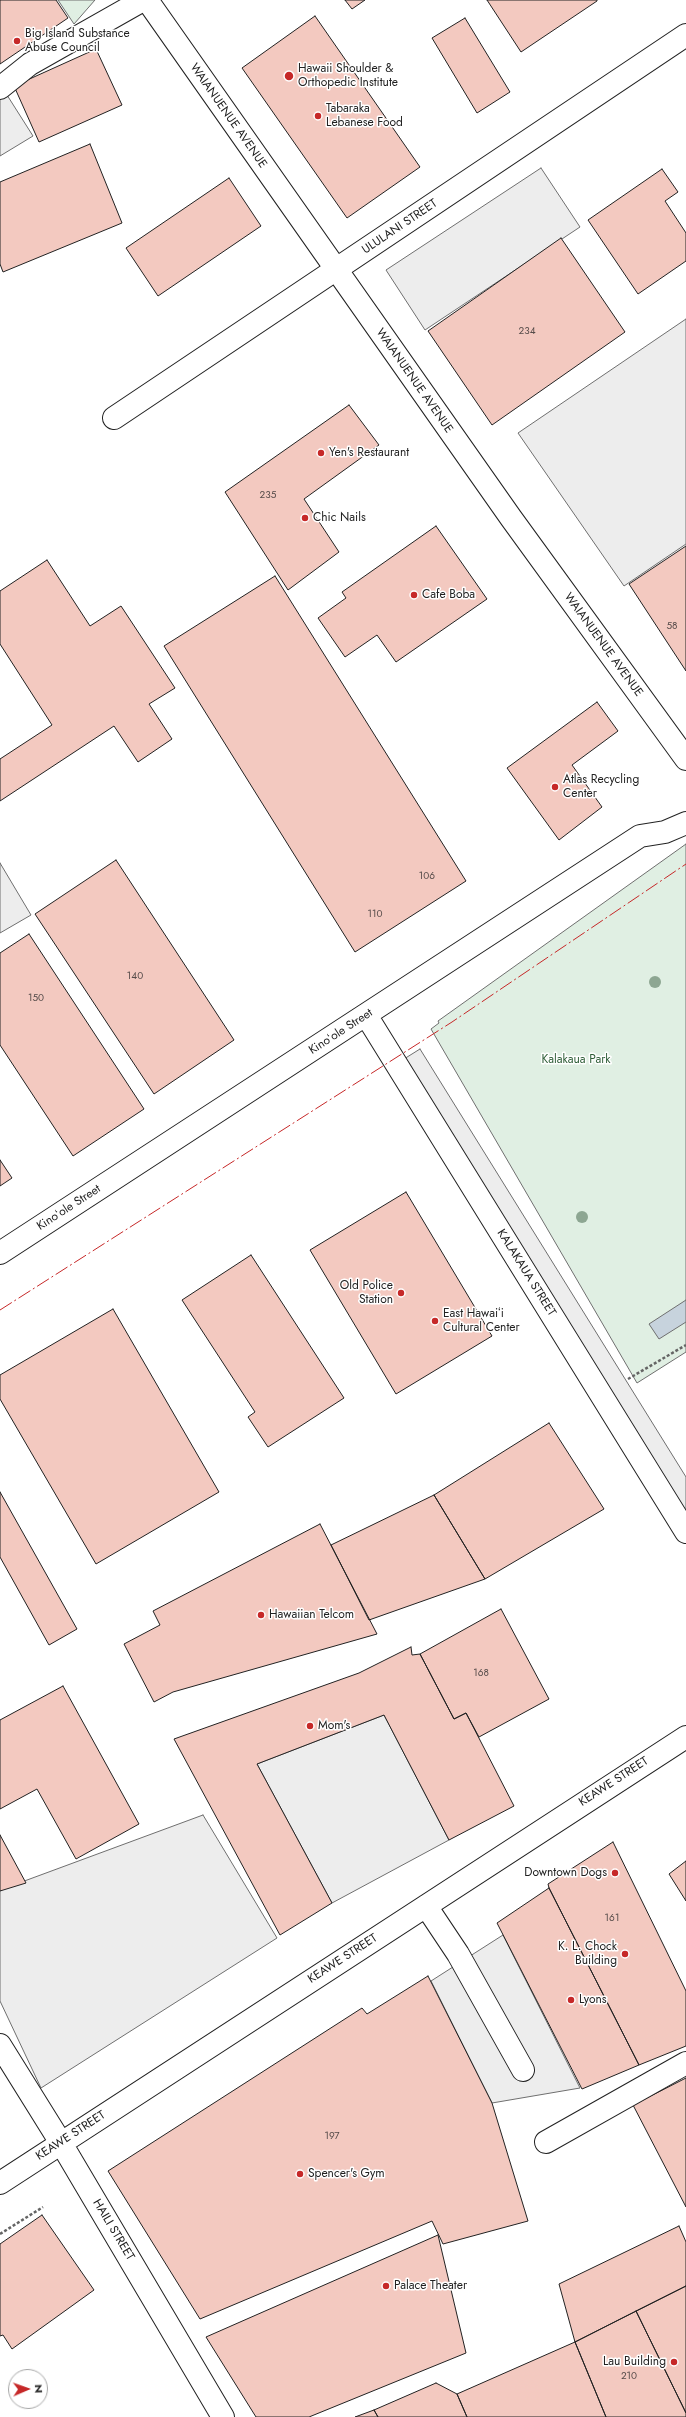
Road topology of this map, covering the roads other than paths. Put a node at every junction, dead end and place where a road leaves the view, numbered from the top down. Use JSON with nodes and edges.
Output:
{"nodes":[{"id":1,"x":143,"y":0,"type":"edge"},
{"id":2,"x":147,"y":0,"type":"edge"},
{"id":3,"x":686,"y":35,"type":"edge"},
{"id":4,"x":0,"y":88,"type":"edge"},
{"id":5,"x":336,"y":270,"type":"junction"},
{"id":6,"x":114,"y":418,"type":"dead end"},
{"id":7,"x":686,"y":759,"type":"edge"},
{"id":8,"x":686,"y":823,"type":"edge"},
{"id":9,"x":366,"y":1016,"type":"junction"},
{"id":10,"x":0,"y":1253,"type":"edge"},
{"id":11,"x":686,"y":1532,"type":"edge"},
{"id":12,"x":686,"y":1737,"type":"edge"},
{"id":13,"x":426,"y":1906,"type":"junction"},
{"id":14,"x":0,"y":2045,"type":"edge"},
{"id":15,"x":686,"y":2063,"type":"edge"},
{"id":16,"x":523,"y":2070,"type":"dead end"},
{"id":17,"x":546,"y":2142,"type":"dead end"},
{"id":18,"x":61,"y":2143,"type":"junction"},
{"id":19,"x":0,"y":2182,"type":"edge"},
{"id":20,"x":223,"y":2417,"type":"edge"}],
"edges":[{"from":1,"to":4,"type":"street"},
{"from":2,"to":5,"type":"street","name":"WAIANUENUE AVENUE"},
{"from":3,"to":5,"type":"street","name":"ULULANI STREET"},
{"from":5,"to":6,"type":"street","name":"ULULANI STREET"},
{"from":5,"to":7,"type":"street","name":"WAIANUENUE AVENUE"},
{"from":8,"to":9,"type":"street","name":"Kinoʻole Street"},
{"from":9,"to":10,"type":"street","name":"Kinoʻole Street"},
{"from":9,"to":11,"type":"street","name":"KALAKAUA STREET"},
{"from":12,"to":13,"type":"street","name":"KEAWE STREET"},
{"from":13,"to":16,"type":"street"},
{"from":13,"to":18,"type":"street","name":"KEAWE STREET"},
{"from":14,"to":18,"type":"street","name":"HAILI STREET"},
{"from":15,"to":17,"type":"street"},
{"from":18,"to":19,"type":"street","name":"KEAWE STREET"},
{"from":18,"to":20,"type":"street","name":"HAILI STREET"}]}
